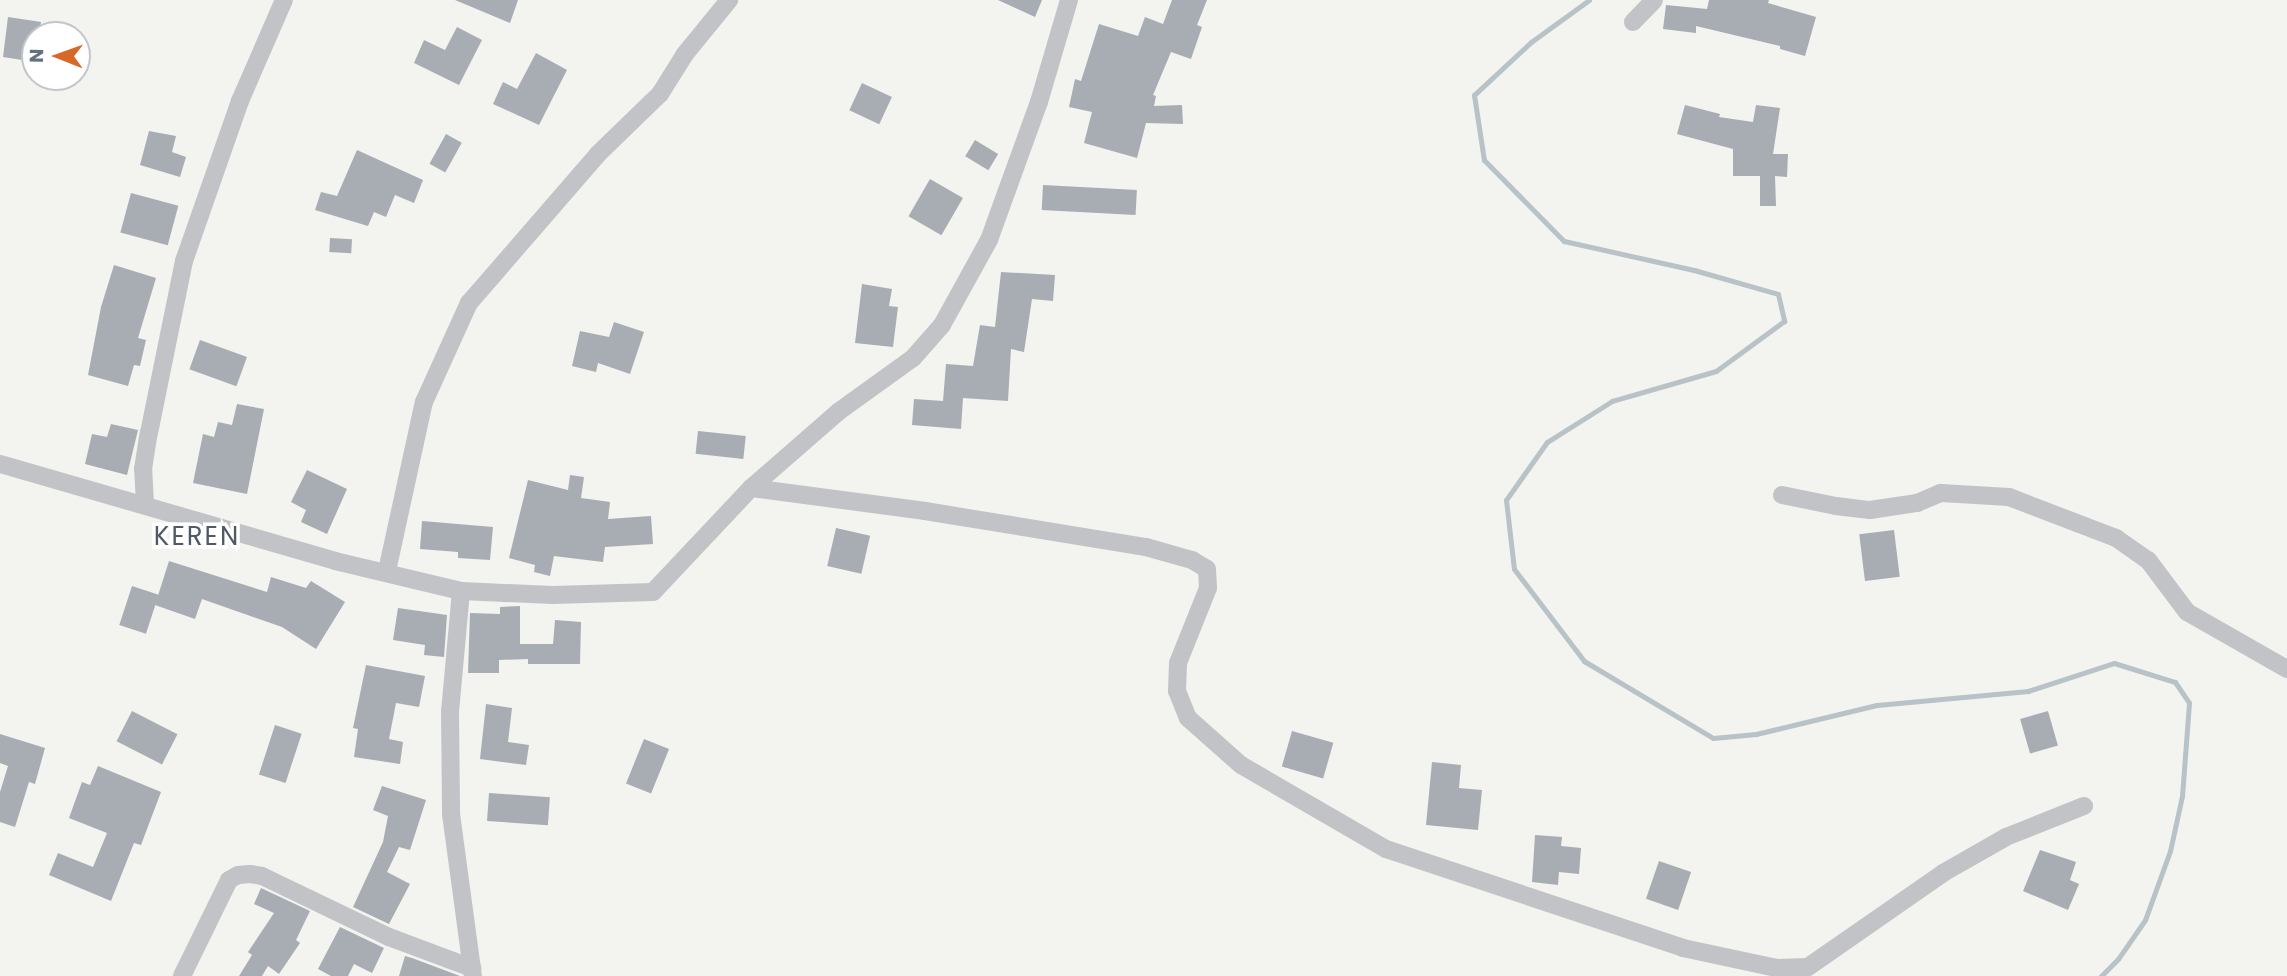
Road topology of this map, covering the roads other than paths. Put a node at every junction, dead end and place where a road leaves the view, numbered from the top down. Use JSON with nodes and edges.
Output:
{"nodes":[{"id":1,"x":284,"y":0,"type":"edge"},
{"id":2,"x":729,"y":0,"type":"edge"},
{"id":3,"x":1069,"y":0,"type":"edge"},
{"id":4,"x":1654,"y":0,"type":"edge"},
{"id":5,"x":1633,"y":22,"type":"dead end"},
{"id":6,"x":0,"y":464,"type":"edge"},
{"id":7,"x":751,"y":488,"type":"junction"},
{"id":8,"x":1782,"y":495,"type":"dead end"},
{"id":9,"x":145,"y":504,"type":"junction"},
{"id":10,"x":387,"y":571,"type":"junction"},
{"id":11,"x":461,"y":591,"type":"junction"},
{"id":12,"x":2287,"y":669,"type":"edge"},
{"id":13,"x":2084,"y":806,"type":"dead end"},
{"id":14,"x":472,"y":972,"type":"edge"},
{"id":15,"x":182,"y":976,"type":"edge"}],
"edges":[{"from":1,"to":9,"type":"street"},
{"from":2,"to":10,"type":"street"},
{"from":3,"to":7,"type":"street"},
{"from":4,"to":5,"type":"street"},
{"from":6,"to":9,"type":"street"},
{"from":7,"to":11,"type":"street"},
{"from":7,"to":13,"type":"street"},
{"from":8,"to":12,"type":"street"},
{"from":9,"to":10,"type":"street"},
{"from":10,"to":11,"type":"street"},
{"from":11,"to":14,"type":"street"},
{"from":14,"to":15,"type":"street"}]}
